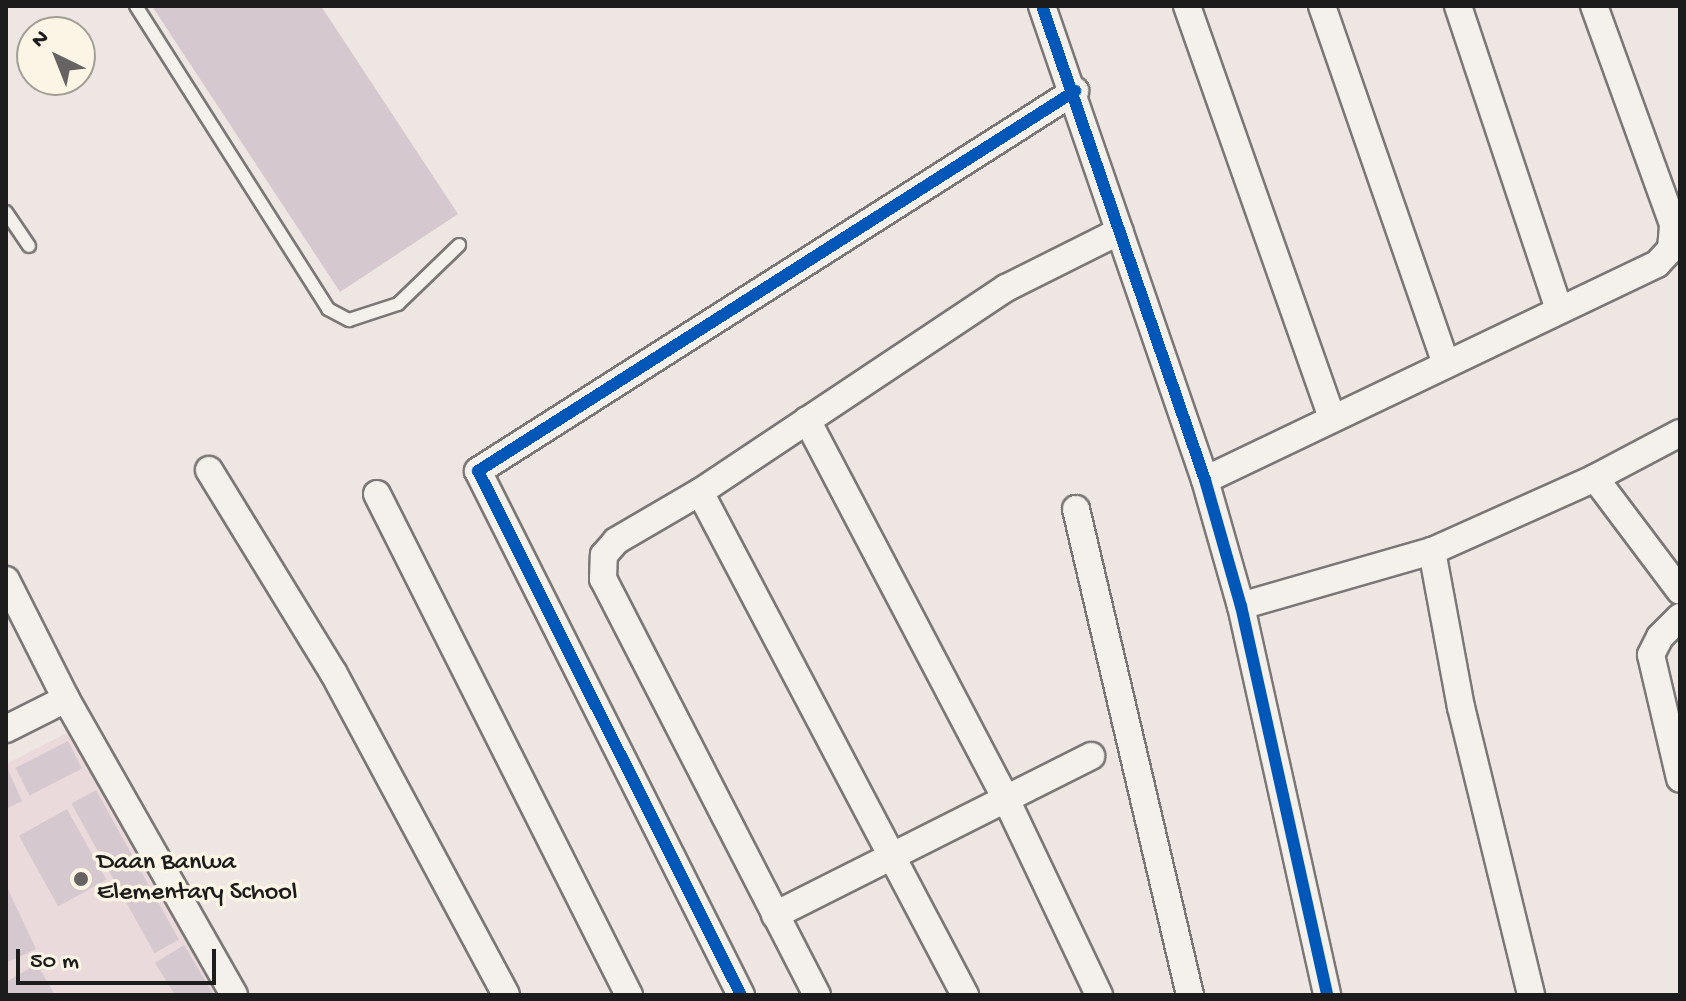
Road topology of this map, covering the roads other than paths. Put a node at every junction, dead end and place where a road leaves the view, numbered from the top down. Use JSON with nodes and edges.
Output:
{"nodes":[{"id":1,"x":136,"y":6,"type":"edge"},
{"id":2,"x":1042,"y":6,"type":"edge"},
{"id":3,"x":1187,"y":6,"type":"edge"},
{"id":4,"x":1322,"y":6,"type":"edge"},
{"id":5,"x":1458,"y":6,"type":"edge"},
{"id":6,"x":1594,"y":6,"type":"edge"},
{"id":7,"x":1075,"y":91,"type":"junction"},
{"id":8,"x":6,"y":212,"type":"edge"},
{"id":9,"x":1120,"y":231,"type":"junction"},
{"id":10,"x":459,"y":245,"type":"dead end"},
{"id":11,"x":29,"y":246,"type":"dead end"},
{"id":12,"x":1559,"y":310,"type":"junction"},
{"id":13,"x":1445,"y":362,"type":"junction"},
{"id":14,"x":1332,"y":417,"type":"junction"},
{"id":15,"x":807,"y":420,"type":"junction"},
{"id":16,"x":1680,"y":433,"type":"edge"},
{"id":17,"x":209,"y":470,"type":"dead end"},
{"id":18,"x":1595,"y":478,"type":"junction"},
{"id":19,"x":1205,"y":480,"type":"junction"},
{"id":20,"x":700,"y":492,"type":"junction"},
{"id":21,"x":377,"y":494,"type":"dead end"},
{"id":22,"x":1076,"y":509,"type":"dead end"},
{"id":23,"x":1432,"y":551,"type":"junction"},
{"id":24,"x":6,"y":580,"type":"edge"},
{"id":25,"x":1680,"y":591,"type":"edge"},
{"id":26,"x":1241,"y":606,"type":"junction"},
{"id":27,"x":1680,"y":617,"type":"edge"},
{"id":28,"x":66,"y":699,"type":"junction"},
{"id":29,"x":6,"y":729,"type":"edge"},
{"id":30,"x":1091,"y":756,"type":"dead end"},
{"id":31,"x":1680,"y":779,"type":"edge"},
{"id":32,"x":1006,"y":799,"type":"junction"},
{"id":33,"x":892,"y":856,"type":"junction"},
{"id":34,"x":775,"y":915,"type":"junction"},
{"id":35,"x":234,"y":995,"type":"edge"},
{"id":36,"x":506,"y":995,"type":"edge"},
{"id":37,"x":629,"y":995,"type":"edge"},
{"id":38,"x":741,"y":995,"type":"edge"},
{"id":39,"x":817,"y":995,"type":"edge"},
{"id":40,"x":965,"y":995,"type":"edge"},
{"id":41,"x":1099,"y":995,"type":"edge"},
{"id":42,"x":1190,"y":995,"type":"edge"},
{"id":43,"x":1327,"y":995,"type":"edge"},
{"id":44,"x":1531,"y":995,"type":"edge"}],
"edges":[{"from":1,"to":10,"type":"lane"},
{"from":2,"to":7,"type":"street"},
{"from":3,"to":14,"type":"street"},
{"from":4,"to":13,"type":"street"},
{"from":5,"to":12,"type":"street"},
{"from":6,"to":12,"type":"street"},
{"from":7,"to":9,"type":"street"},
{"from":7,"to":38,"type":"street"},
{"from":8,"to":11,"type":"lane"},
{"from":9,"to":15,"type":"street"},
{"from":9,"to":19,"type":"street"},
{"from":12,"to":13,"type":"street"},
{"from":13,"to":14,"type":"street"},
{"from":14,"to":19,"type":"street"},
{"from":15,"to":20,"type":"street"},
{"from":15,"to":32,"type":"street"},
{"from":16,"to":18,"type":"street"},
{"from":17,"to":36,"type":"street"},
{"from":18,"to":23,"type":"street"},
{"from":18,"to":25,"type":"street"},
{"from":19,"to":26,"type":"street"},
{"from":20,"to":33,"type":"street"},
{"from":20,"to":34,"type":"street"},
{"from":21,"to":37,"type":"street"},
{"from":22,"to":42,"type":"street"},
{"from":23,"to":26,"type":"street"},
{"from":23,"to":44,"type":"street"},
{"from":24,"to":28,"type":"street"},
{"from":26,"to":43,"type":"street"},
{"from":27,"to":31,"type":"street"},
{"from":28,"to":29,"type":"street"},
{"from":28,"to":35,"type":"street"},
{"from":30,"to":32,"type":"street"},
{"from":32,"to":33,"type":"street"},
{"from":32,"to":41,"type":"street"},
{"from":33,"to":34,"type":"street"},
{"from":33,"to":40,"type":"street"},
{"from":34,"to":39,"type":"street"}]}
